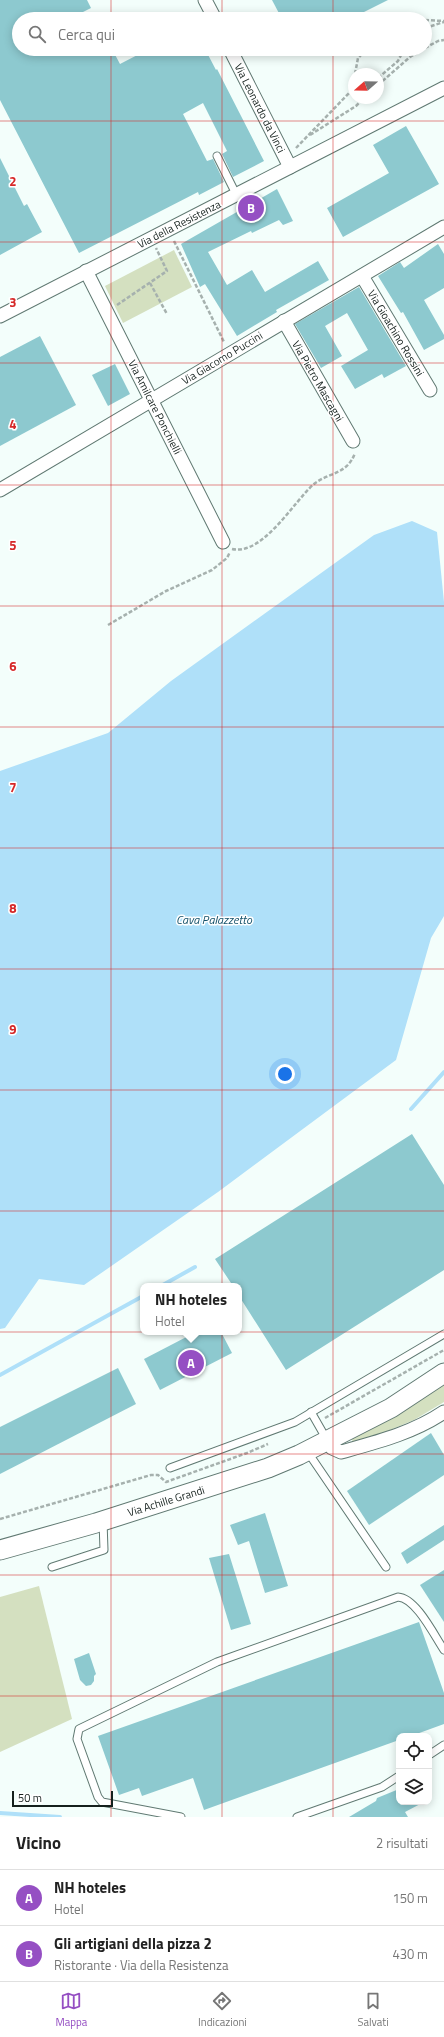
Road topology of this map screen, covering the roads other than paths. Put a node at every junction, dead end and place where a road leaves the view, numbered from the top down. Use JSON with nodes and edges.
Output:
{"nodes":[{"id":1,"x":205,"y":0,"type":"edge"},
{"id":2,"x":211,"y":12,"type":"edge"},
{"id":3,"x":234,"y":56,"type":"edge"},
{"id":4,"x":444,"y":88,"type":"edge"},
{"id":5,"x":217,"y":156,"type":"dead end"},
{"id":6,"x":288,"y":163,"type":"junction"},
{"id":7,"x":236,"y":194,"type":"junction"},
{"id":8,"x":444,"y":228,"type":"edge"},
{"id":9,"x":86,"y":271,"type":"junction"},
{"id":10,"x":362,"y":276,"type":"junction"},
{"id":11,"x":0,"y":316,"type":"edge"},
{"id":12,"x":284,"y":322,"type":"junction"},
{"id":13,"x":430,"y":390,"type":"dead end"},
{"id":14,"x":152,"y":400,"type":"junction"},
{"id":15,"x":352,"y":441,"type":"road end"},
{"id":16,"x":0,"y":490,"type":"edge"},
{"id":17,"x":227,"y":545,"type":"road end"},
{"id":18,"x":444,"y":1334,"type":"edge"},
{"id":19,"x":444,"y":1373,"type":"edge"},
{"id":20,"x":311,"y":1412,"type":"junction"},
{"id":21,"x":444,"y":1412,"type":"edge"},
{"id":22,"x":327,"y":1440,"type":"junction"},
{"id":23,"x":306,"y":1451,"type":"junction"},
{"id":24,"x":170,"y":1468,"type":"dead end"},
{"id":25,"x":103,"y":1520,"type":"junction"},
{"id":26,"x":0,"y":1550,"type":"edge"},
{"id":27,"x":52,"y":1567,"type":"dead end"},
{"id":28,"x":386,"y":1567,"type":"dead end"},
{"id":29,"x":444,"y":1650,"type":"edge"},
{"id":30,"x":444,"y":1745,"type":"edge"},
{"id":31,"x":432,"y":1753,"type":"edge"},
{"id":32,"x":396,"y":1778,"type":"edge"},
{"id":33,"x":181,"y":1817,"type":"edge"},
{"id":34,"x":297,"y":1817,"type":"edge"}],
"edges":[{"from":1,"to":2,"type":"street"},
{"from":3,"to":6,"type":"street","name":"Via Leonardo da Vinci"},
{"from":4,"to":6,"type":"street","name":"Via della Resistenza"},
{"from":5,"to":7,"type":"lane"},
{"from":6,"to":7,"type":"street","name":"Via della Resistenza"},
{"from":7,"to":9,"type":"street","name":"Via della Resistenza"},
{"from":8,"to":10,"type":"street","name":"Via Giacomo Puccini"},
{"from":9,"to":11,"type":"street","name":"Via della Resistenza"},
{"from":9,"to":14,"type":"street","name":"Via Amilcare Ponchielli"},
{"from":10,"to":12,"type":"street","name":"Via Giacomo Puccini"},
{"from":10,"to":13,"type":"street","name":"Via Gioachino Rossini"},
{"from":12,"to":14,"type":"street","name":"Via Giacomo Puccini"},
{"from":12,"to":15,"type":"street","name":"Via Pietro Mascagni"},
{"from":14,"to":16,"type":"street","name":"Via Giacomo Puccini"},
{"from":14,"to":17,"type":"street","name":"Via Amilcare Ponchielli"},
{"from":18,"to":20,"type":"lane"},
{"from":19,"to":22,"type":"main road","name":"Via Achille Grandi"},
{"from":20,"to":22,"type":"lane"},
{"from":20,"to":24,"type":"lane"},
{"from":21,"to":22,"type":"street"},
{"from":22,"to":23,"type":"main road","name":"Via Achille Grandi"},
{"from":23,"to":25,"type":"main road","name":"Via Achille Grandi"},
{"from":23,"to":28,"type":"lane"},
{"from":25,"to":26,"type":"main road","name":"Via Achille Grandi"},
{"from":25,"to":27,"type":"lane"},
{"from":29,"to":33,"type":"lane"},
{"from":30,"to":31,"type":"lane"},
{"from":32,"to":34,"type":"lane"}]}
